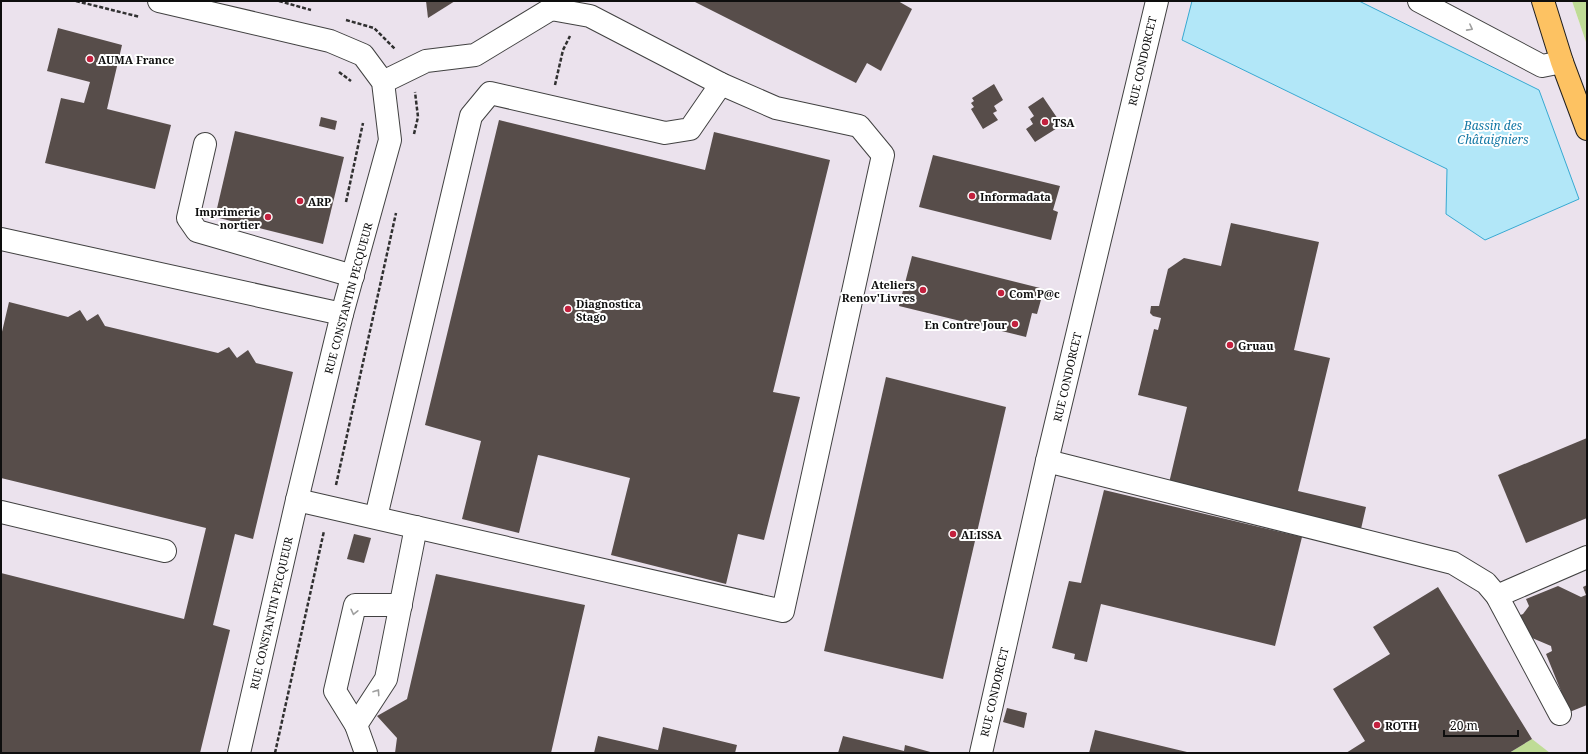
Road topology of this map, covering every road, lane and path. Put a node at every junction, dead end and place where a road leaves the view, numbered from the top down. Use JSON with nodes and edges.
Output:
{"nodes":[{"id":1,"x":159,"y":1,"type":"edge"},
{"id":2,"x":1157,"y":1,"type":"edge"},
{"id":3,"x":1543,"y":1,"type":"edge"},
{"id":4,"x":1436,"y":4,"type":"edge"},
{"id":5,"x":580,"y":14,"type":"junction"},
{"id":6,"x":1562,"y":62,"type":"junction"},
{"id":7,"x":383,"y":82,"type":"junction"},
{"id":8,"x":721,"y":84,"type":"junction"},
{"id":9,"x":550,"y":106,"type":"junction"},
{"id":10,"x":1587,"y":129,"type":"edge"},
{"id":11,"x":206,"y":144,"type":"dead end"},
{"id":12,"x":1,"y":239,"type":"edge"},
{"id":13,"x":353,"y":276,"type":"junction"},
{"id":14,"x":342,"y":314,"type":"junction"},
{"id":15,"x":1047,"y":461,"type":"junction"},
{"id":16,"x":297,"y":500,"type":"junction"},
{"id":17,"x":1,"y":512,"type":"edge"},
{"id":18,"x":376,"y":517,"type":"junction"},
{"id":19,"x":416,"y":527,"type":"junction"},
{"id":20,"x":165,"y":551,"type":"dead end"},
{"id":21,"x":1587,"y":557,"type":"edge"},
{"id":22,"x":1497,"y":596,"type":"junction"},
{"id":23,"x":401,"y":605,"type":"junction"},
{"id":24,"x":1560,"y":714,"type":"dead end"},
{"id":25,"x":356,"y":725,"type":"junction"},
{"id":26,"x":238,"y":753,"type":"edge"},
{"id":27,"x":366,"y":753,"type":"edge"},
{"id":28,"x":981,"y":753,"type":"edge"}],
"edges":[{"from":1,"to":7,"type":"street"},
{"from":2,"to":15,"type":"street","name":"RUE CONDORCET"},
{"from":3,"to":6,"type":"main road"},
{"from":4,"to":6,"type":"street","one_way":true},
{"from":5,"to":7,"type":"street"},
{"from":5,"to":8,"type":"street"},
{"from":5,"to":9,"type":"path"},
{"from":6,"to":10,"type":"main road"},
{"from":7,"to":13,"type":"street","name":"RUE CONSTANTIN PECQUEUR"},
{"from":8,"to":9,"type":"street"},
{"from":8,"to":19,"type":"street"},
{"from":9,"to":18,"type":"street"},
{"from":11,"to":13,"type":"street"},
{"from":12,"to":14,"type":"street"},
{"from":13,"to":14,"type":"street","name":"RUE CONSTANTIN PECQUEUR"},
{"from":14,"to":16,"type":"street","name":"RUE CONSTANTIN PECQUEUR"},
{"from":15,"to":22,"type":"street"},
{"from":15,"to":28,"type":"street","name":"RUE CONDORCET"},
{"from":16,"to":18,"type":"street"},
{"from":16,"to":26,"type":"street","name":"RUE CONSTANTIN PECQUEUR"},
{"from":17,"to":20,"type":"street"},
{"from":18,"to":19,"type":"street"},
{"from":19,"to":23,"type":"street"},
{"from":21,"to":22,"type":"street"},
{"from":22,"to":24,"type":"street"},
{"from":25,"to":23,"type":"street","one_way":true},
{"from":23,"to":25,"type":"street","one_way":true},
{"from":25,"to":27,"type":"street"}]}
